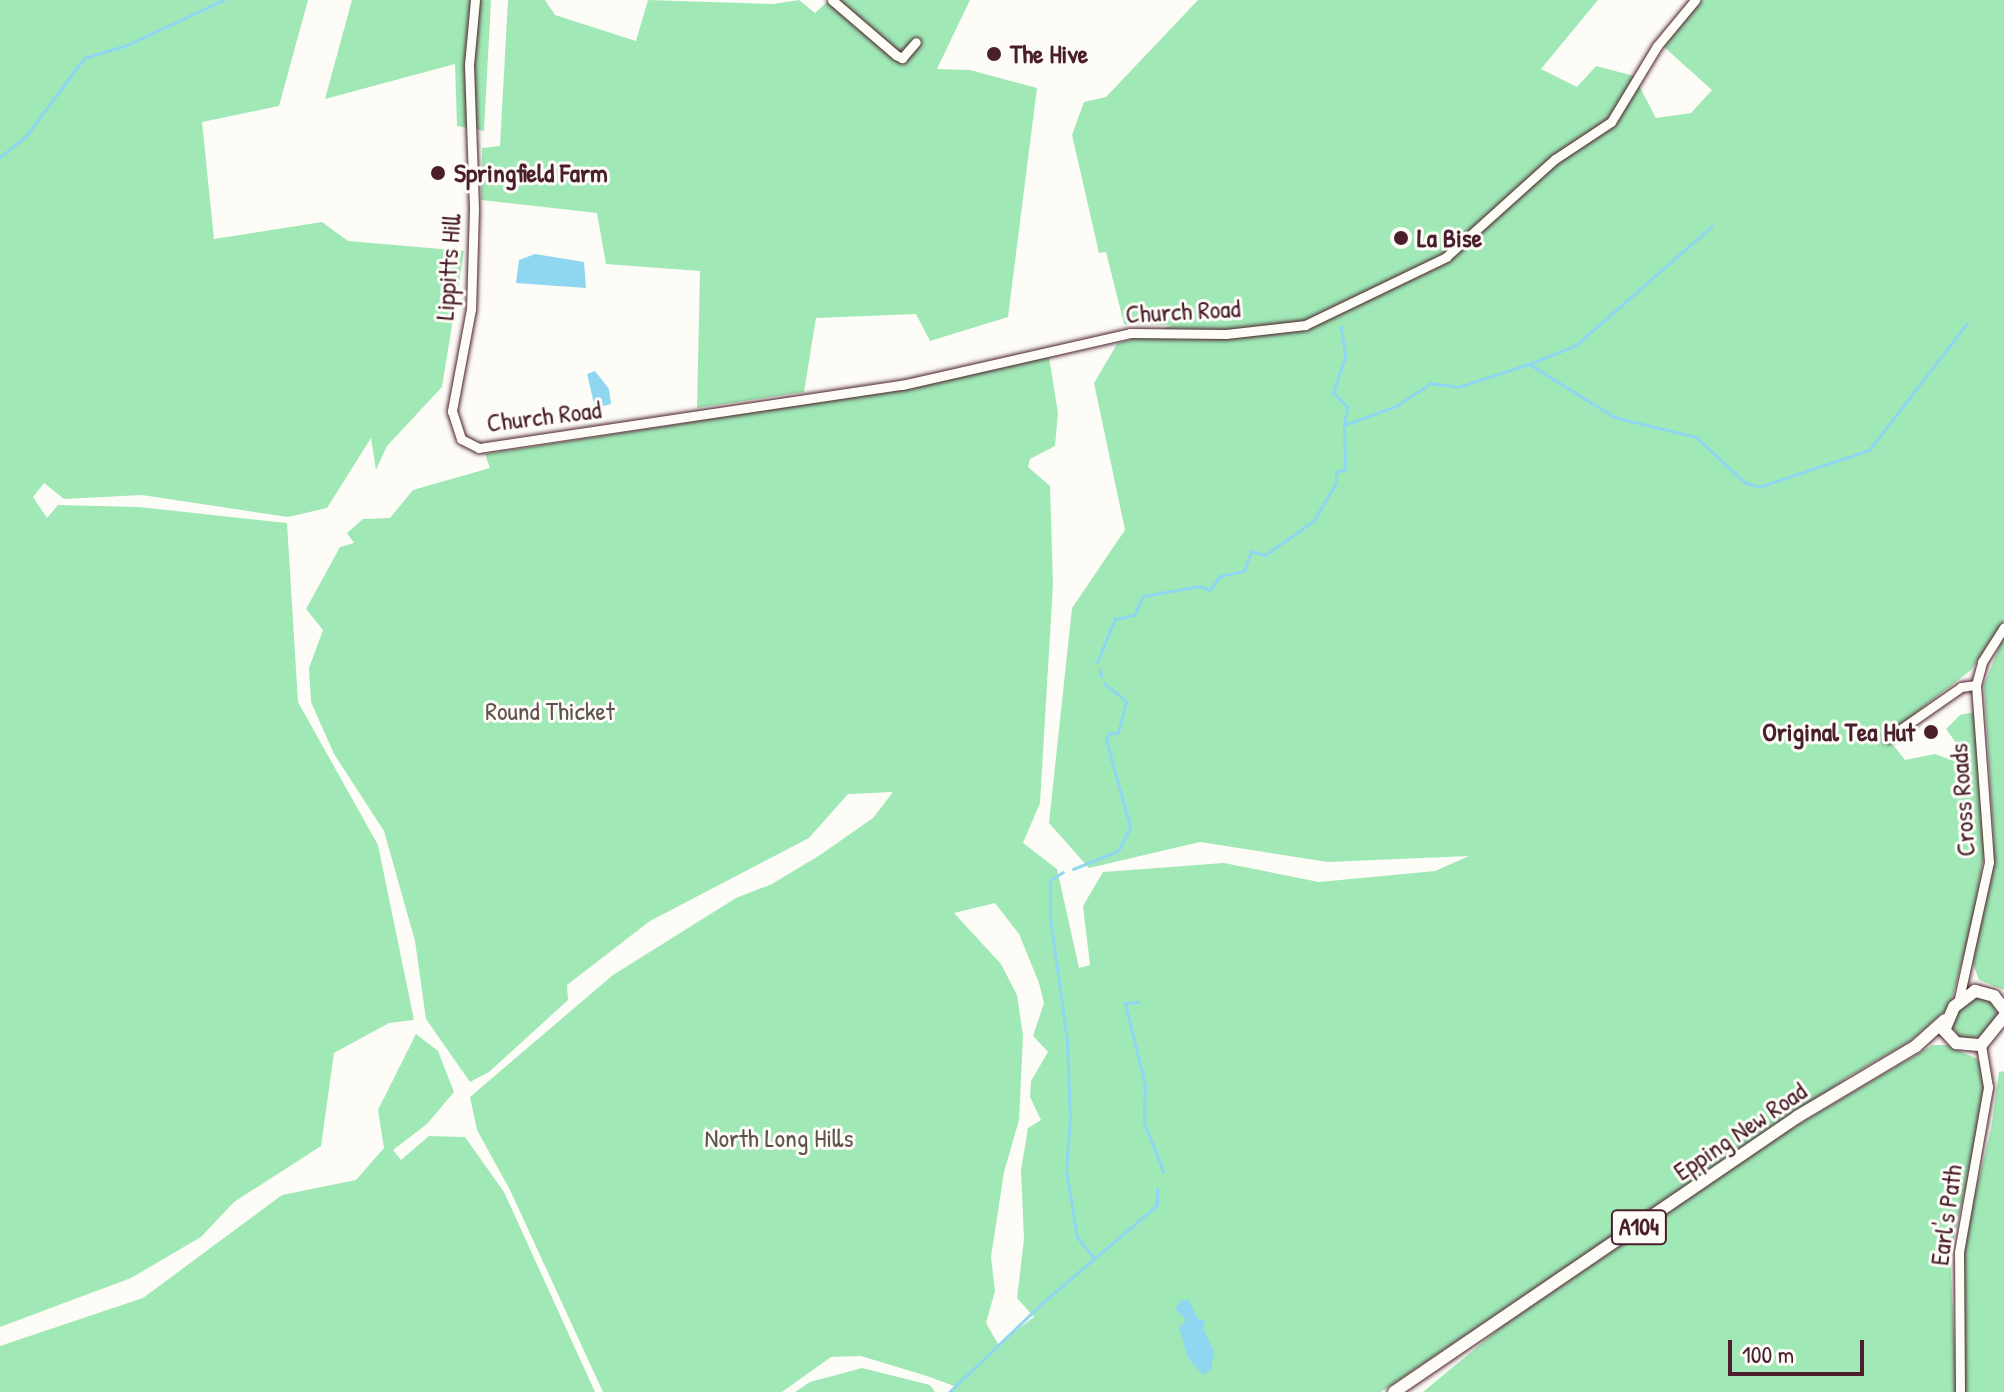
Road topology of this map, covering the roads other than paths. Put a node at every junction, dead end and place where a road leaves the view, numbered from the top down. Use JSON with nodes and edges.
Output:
{"nodes":[{"id":1,"x":475,"y":0,"type":"edge"},
{"id":2,"x":832,"y":0,"type":"edge"},
{"id":3,"x":1695,"y":0,"type":"edge"},
{"id":4,"x":916,"y":42,"type":"dead end"},
{"id":5,"x":461,"y":439,"type":"joint"},
{"id":6,"x":2004,"y":627,"type":"edge"},
{"id":7,"x":1976,"y":685,"type":"junction"},
{"id":8,"x":1888,"y":738,"type":"dead end"},
{"id":9,"x":1964,"y":974,"type":"junction"},
{"id":10,"x":1979,"y":992,"type":"junction"},
{"id":11,"x":1999,"y":997,"type":"edge"},
{"id":12,"x":1958,"y":1003,"type":"junction"},
{"id":13,"x":2004,"y":1009,"type":"edge"},
{"id":14,"x":2004,"y":1017,"type":"edge"},
{"id":15,"x":1945,"y":1020,"type":"junction"},
{"id":16,"x":1951,"y":1040,"type":"junction"},
{"id":17,"x":1981,"y":1045,"type":"junction"},
{"id":18,"x":1916,"y":1046,"type":"junction"},
{"id":19,"x":1394,"y":1392,"type":"edge"},
{"id":20,"x":1960,"y":1392,"type":"edge"}],
"edges":[{"from":1,"to":5,"type":"street","name":"Lippitts Hill"},
{"from":2,"to":4,"type":"street"},
{"from":3,"to":5,"type":"street","name":"Church Road"},
{"from":6,"to":7,"type":"street","name":"Cross Roads"},
{"from":7,"to":8,"type":"street"},
{"from":7,"to":9,"type":"street","name":"Cross Roads"},
{"from":9,"to":10,"type":"street"},
{"from":9,"to":12,"type":"street","name":"Cross Roads"},
{"from":10,"to":11,"type":"main road"},
{"from":10,"to":12,"type":"main road","number":"A104"},
{"from":11,"to":13,"type":"main road"},
{"from":12,"to":15,"type":"main road","number":"A104"},
{"from":14,"to":17,"type":"main road"},
{"from":15,"to":16,"type":"main road"},
{"from":15,"to":18,"type":"main road","name":"Epping New Road","number":"A104"},
{"from":16,"to":17,"type":"main road","number":"A104"},
{"from":16,"to":18,"type":"main road","name":"Epping New Road","number":"A104"},
{"from":17,"to":20,"type":"street","name":"Earl's Path"},
{"from":18,"to":19,"type":"main road","name":"Epping New Road","number":"A104"}]}
